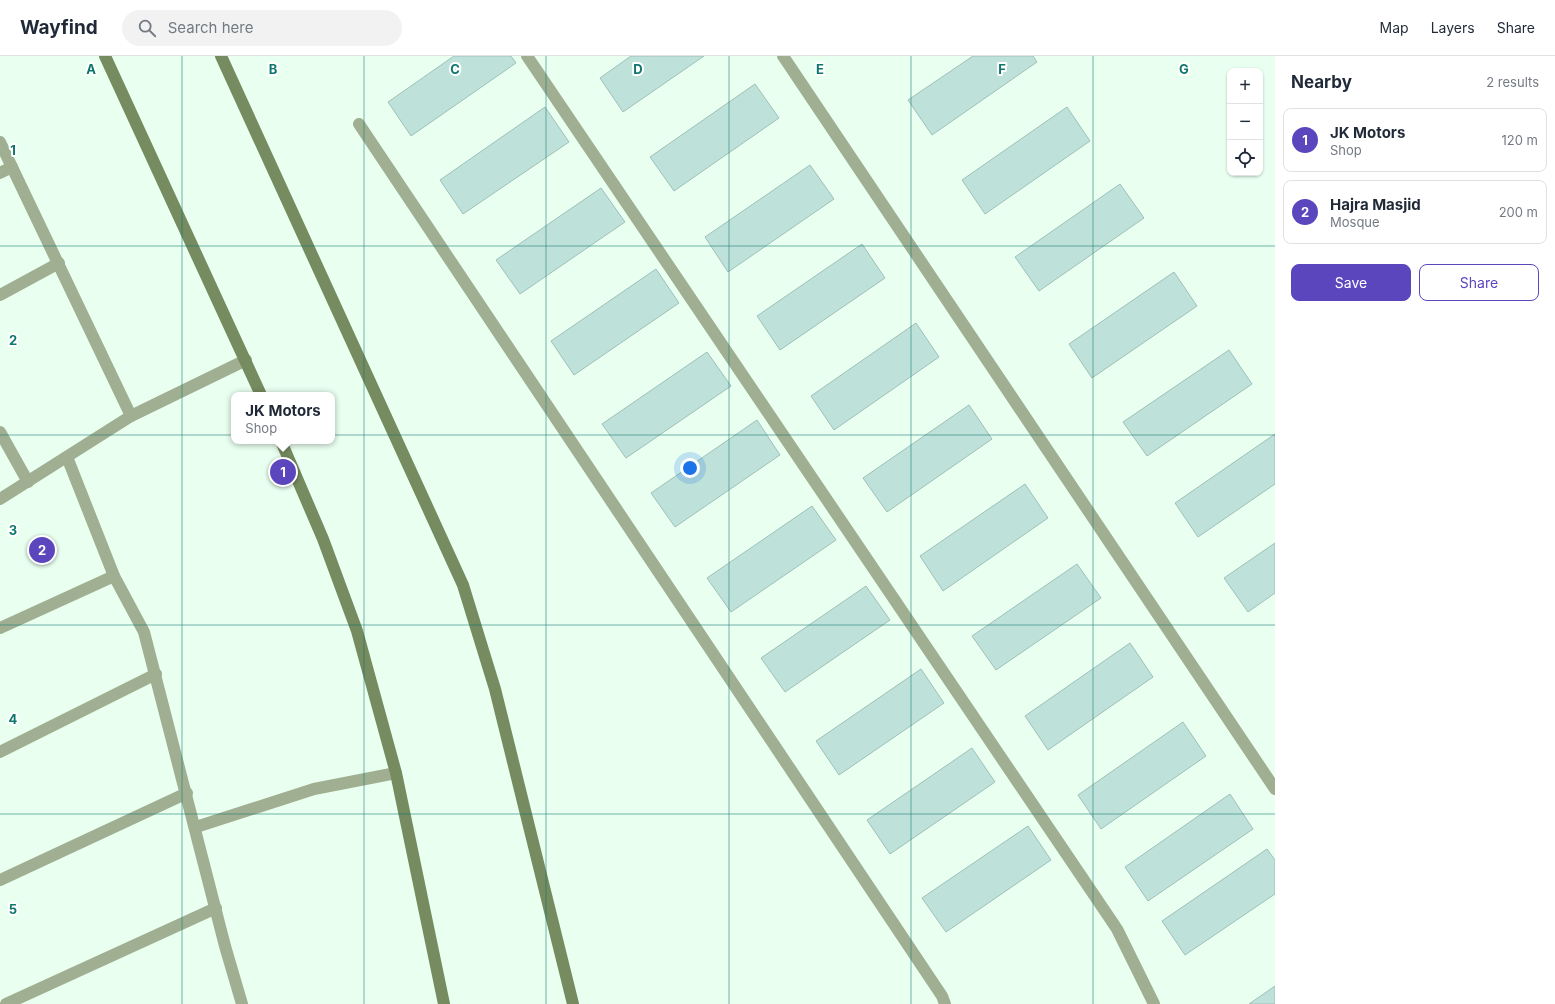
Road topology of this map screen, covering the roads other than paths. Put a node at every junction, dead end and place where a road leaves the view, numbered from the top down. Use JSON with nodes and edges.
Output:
{"nodes":[{"id":1,"x":105,"y":56,"type":"edge"},
{"id":2,"x":221,"y":56,"type":"edge"},
{"id":3,"x":528,"y":56,"type":"edge"},
{"id":4,"x":783,"y":56,"type":"edge"},
{"id":5,"x":359,"y":124,"type":"dead end"},
{"id":6,"x":0,"y":142,"type":"edge"},
{"id":7,"x":12,"y":167,"type":"junction"},
{"id":8,"x":0,"y":173,"type":"edge"},
{"id":9,"x":59,"y":263,"type":"junction"},
{"id":10,"x":0,"y":295,"type":"edge"},
{"id":11,"x":246,"y":360,"type":"junction"},
{"id":12,"x":260,"y":392,"type":"edge"},
{"id":13,"x":131,"y":416,"type":"junction"},
{"id":14,"x":0,"y":432,"type":"edge"},
{"id":15,"x":282,"y":444,"type":"edge"},
{"id":16,"x":67,"y":457,"type":"junction"},
{"id":17,"x":28,"y":482,"type":"junction"},
{"id":18,"x":0,"y":499,"type":"edge"},
{"id":19,"x":114,"y":576,"type":"junction"},
{"id":20,"x":0,"y":628,"type":"edge"},
{"id":21,"x":156,"y":674,"type":"junction"},
{"id":22,"x":0,"y":752,"type":"edge"},
{"id":23,"x":396,"y":773,"type":"junction"},
{"id":24,"x":1275,"y":789,"type":"edge"},
{"id":25,"x":187,"y":793,"type":"junction"},
{"id":26,"x":196,"y":827,"type":"junction"},
{"id":27,"x":0,"y":880,"type":"edge"},
{"id":28,"x":216,"y":908,"type":"junction"},
{"id":29,"x":6,"y":1004,"type":"edge"},
{"id":30,"x":242,"y":1004,"type":"edge"},
{"id":31,"x":444,"y":1004,"type":"edge"},
{"id":32,"x":573,"y":1004,"type":"edge"},
{"id":33,"x":946,"y":1004,"type":"edge"},
{"id":34,"x":1154,"y":1004,"type":"edge"}],
"edges":[{"from":1,"to":11,"type":"main road"},
{"from":2,"to":32,"type":"main road"},
{"from":3,"to":34,"type":"street"},
{"from":4,"to":24,"type":"street"},
{"from":5,"to":33,"type":"street"},
{"from":6,"to":7,"type":"street"},
{"from":7,"to":8,"type":"street"},
{"from":7,"to":9,"type":"street"},
{"from":9,"to":10,"type":"street"},
{"from":9,"to":13,"type":"street"},
{"from":11,"to":12,"type":"main road"},
{"from":11,"to":13,"type":"street"},
{"from":13,"to":16,"type":"street"},
{"from":14,"to":17,"type":"street"},
{"from":15,"to":23,"type":"main road"},
{"from":16,"to":17,"type":"street"},
{"from":16,"to":19,"type":"street"},
{"from":17,"to":18,"type":"street"},
{"from":19,"to":20,"type":"street"},
{"from":19,"to":21,"type":"street"},
{"from":21,"to":22,"type":"street"},
{"from":21,"to":25,"type":"street"},
{"from":23,"to":26,"type":"street"},
{"from":23,"to":31,"type":"main road"},
{"from":25,"to":26,"type":"street"},
{"from":25,"to":27,"type":"street"},
{"from":26,"to":28,"type":"street"},
{"from":28,"to":29,"type":"street"},
{"from":28,"to":30,"type":"street"}]}
